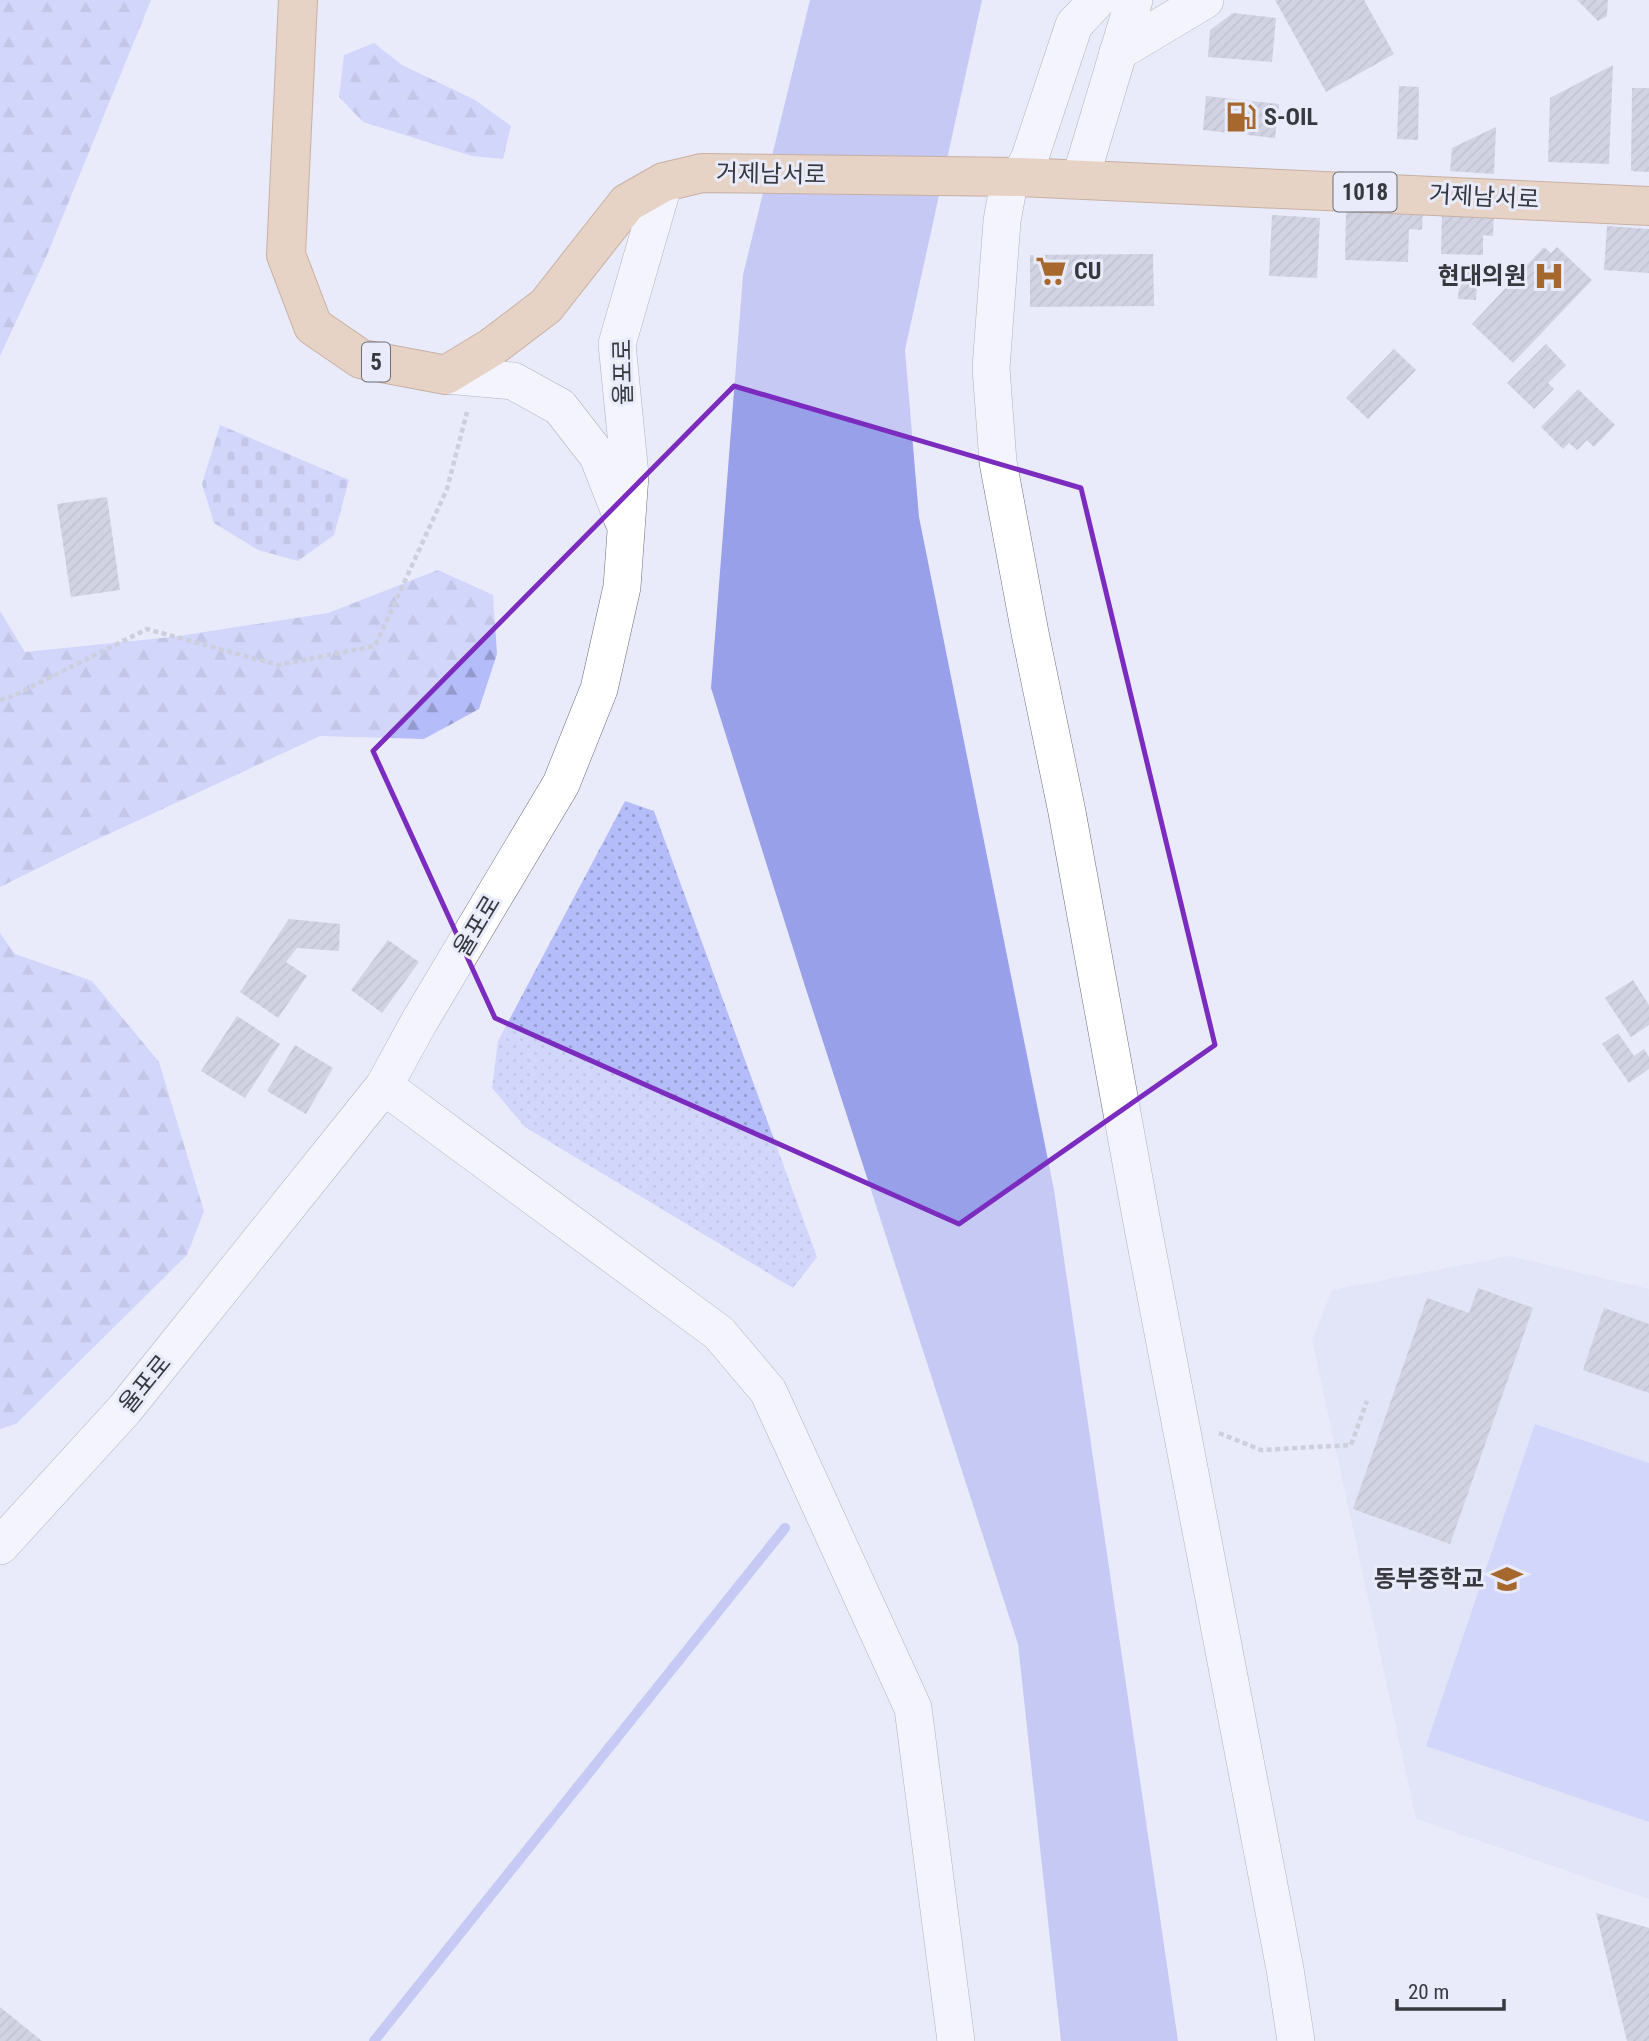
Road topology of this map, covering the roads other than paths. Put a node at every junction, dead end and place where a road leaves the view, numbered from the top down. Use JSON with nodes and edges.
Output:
{"nodes":[{"id":1,"x":298,"y":0,"type":"edge"},
{"id":2,"x":1097,"y":0,"type":"edge"},
{"id":3,"x":1134,"y":0,"type":"edge"},
{"id":4,"x":1205,"y":0,"type":"edge"},
{"id":5,"x":1118,"y":52,"type":"junction"},
{"id":6,"x":1039,"y":178,"type":"junction"},
{"id":7,"x":664,"y":182,"type":"junction"},
{"id":8,"x":1649,"y":206,"type":"edge"},
{"id":9,"x":461,"y":376,"type":"junction"},
{"id":10,"x":627,"y":529,"type":"junction"},
{"id":11,"x":384,"y":1086,"type":"junction"},
{"id":12,"x":15,"y":1511,"type":"edge"},
{"id":13,"x":0,"y":1546,"type":"edge"},
{"id":14,"x":956,"y":2041,"type":"edge"},
{"id":15,"x":1296,"y":2041,"type":"edge"}],
"edges":[{"from":1,"to":9,"type":"main road","number":"5"},
{"from":2,"to":6,"type":"street"},
{"from":3,"to":5,"type":"street"},
{"from":4,"to":5,"type":"street"},
{"from":5,"to":6,"type":"street"},
{"from":6,"to":7,"type":"main road","name":"거제남서로"},
{"from":6,"to":8,"type":"main road","name":"거제남서로","number":"1018"},
{"from":6,"to":15,"type":"street"},
{"from":7,"to":9,"type":"main road","name":"거제남서로"},
{"from":7,"to":10,"type":"street","name":"율포로"},
{"from":9,"to":10,"type":"street"},
{"from":10,"to":11,"type":"street","name":"율포로"},
{"from":11,"to":12,"type":"street","name":"율포로"},
{"from":11,"to":14,"type":"street"},
{"from":12,"to":13,"type":"street","name":"율포로"}]}
